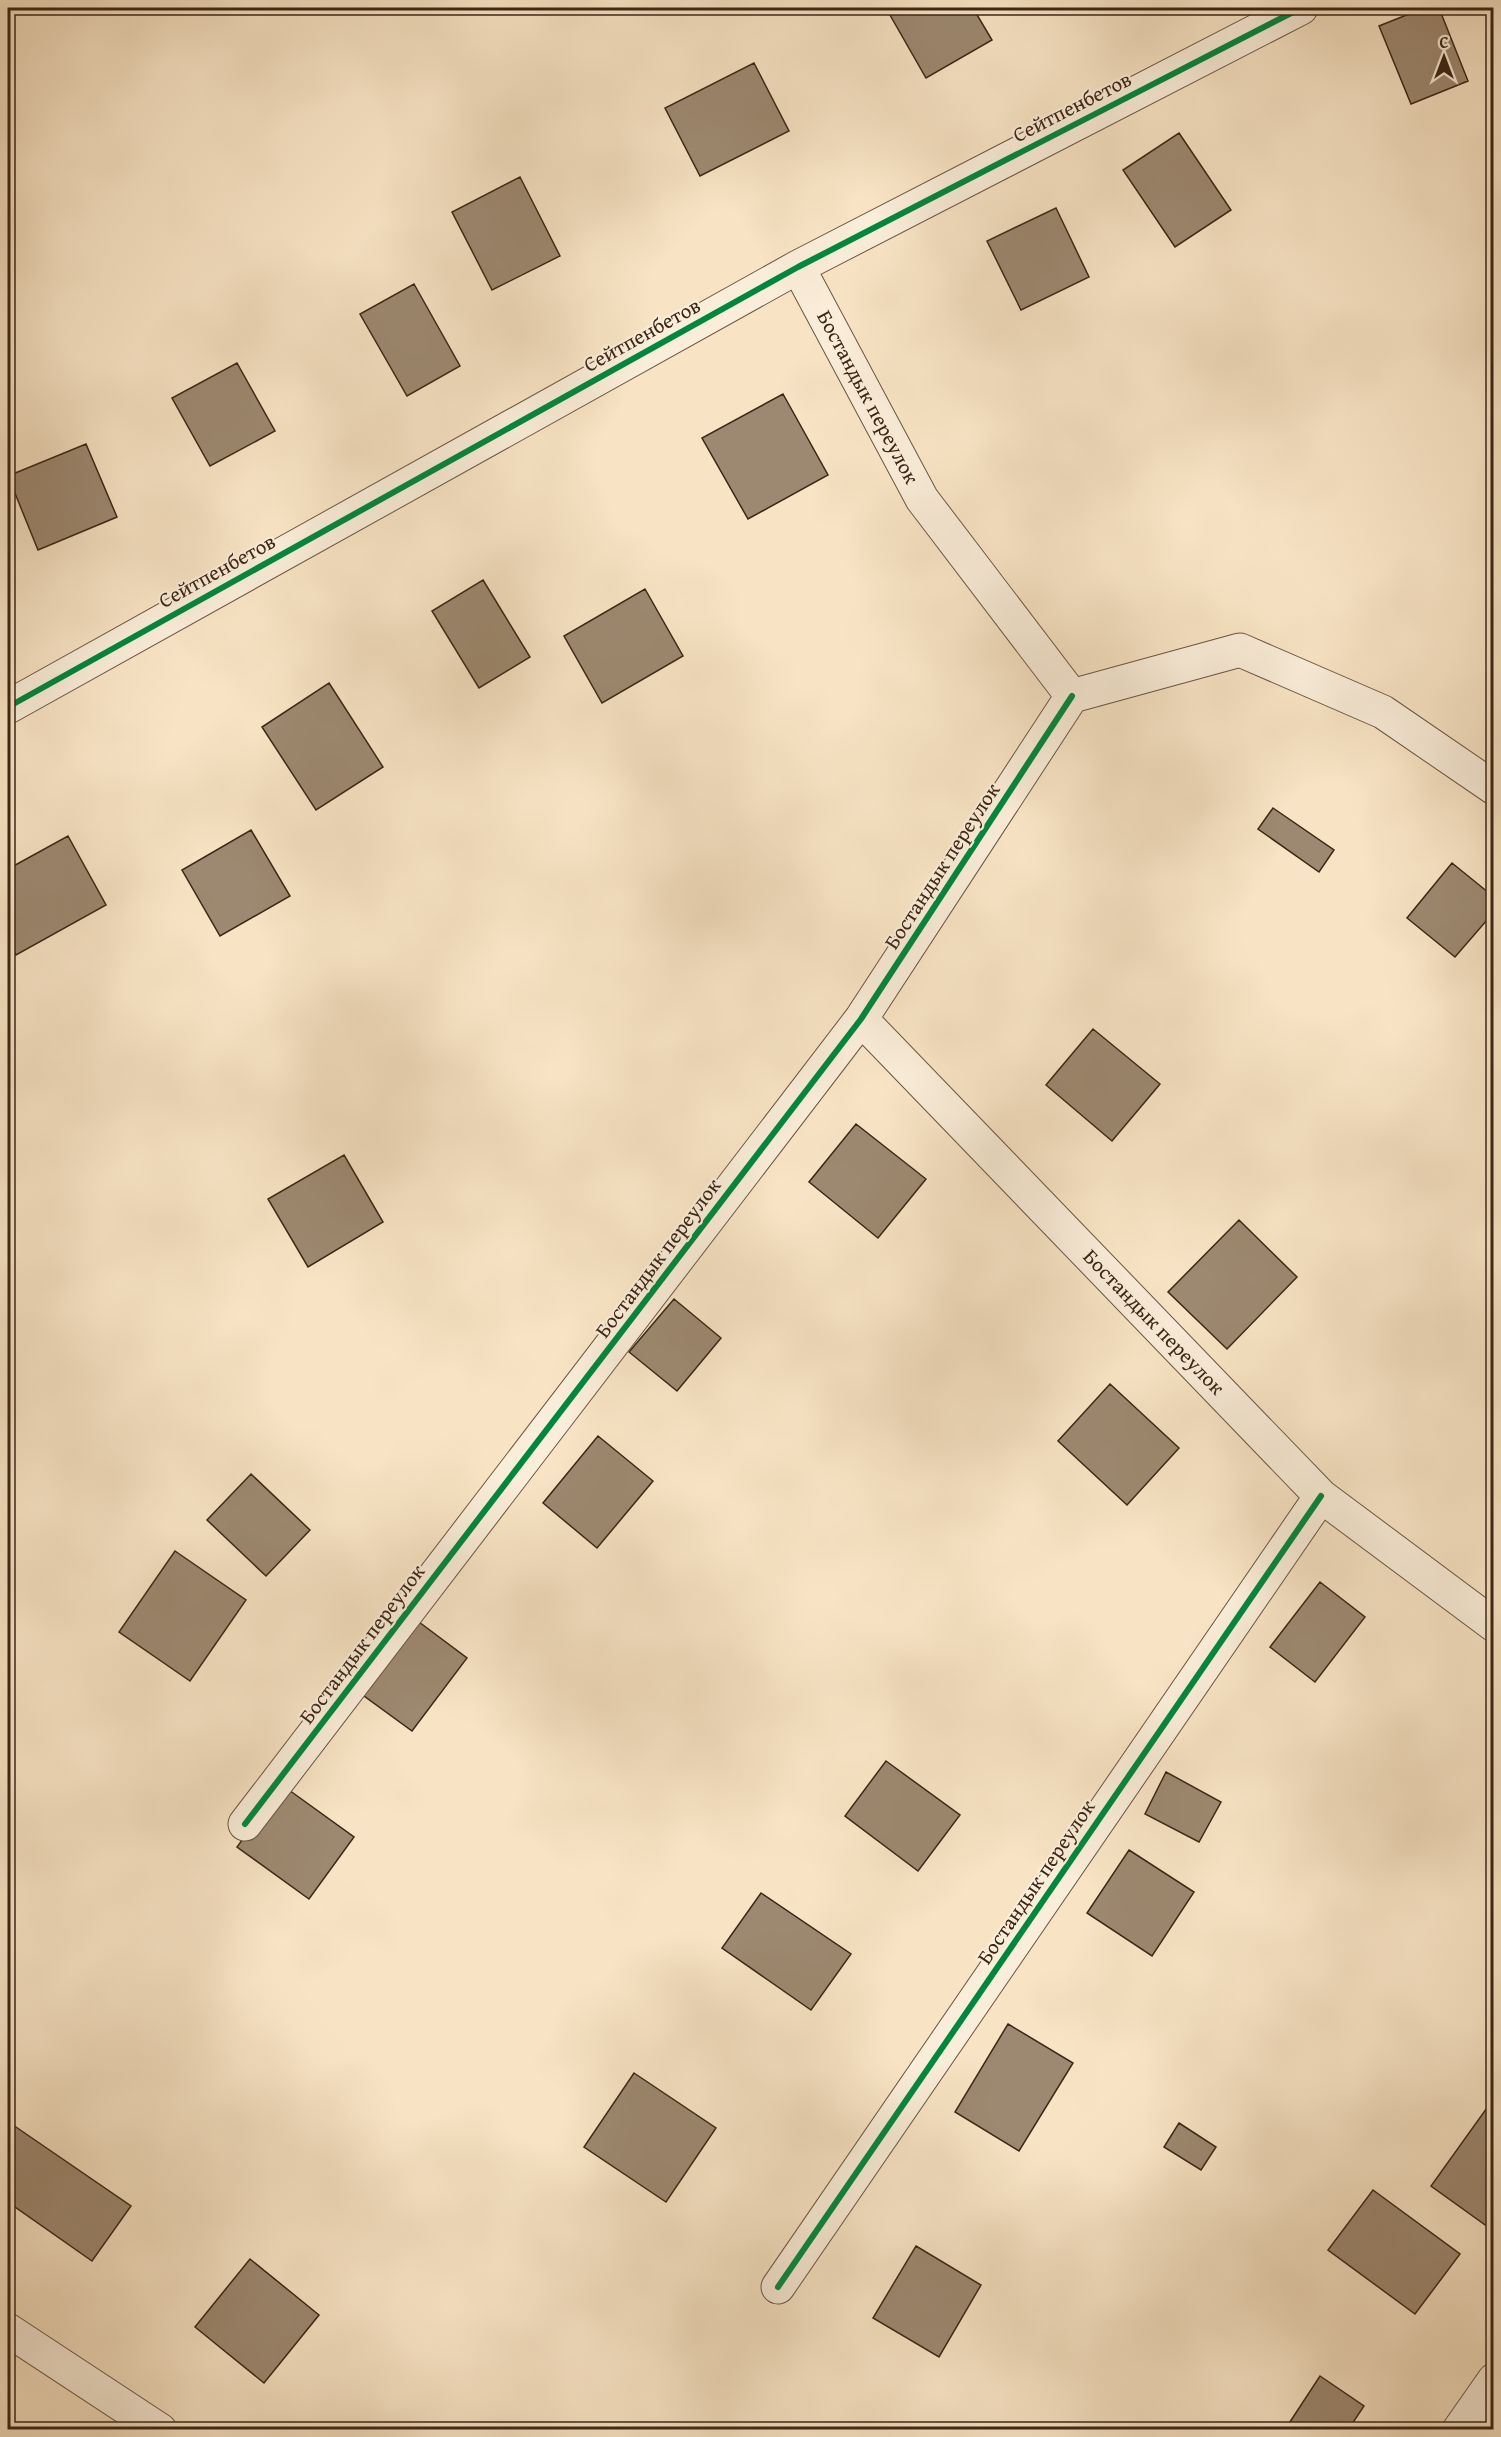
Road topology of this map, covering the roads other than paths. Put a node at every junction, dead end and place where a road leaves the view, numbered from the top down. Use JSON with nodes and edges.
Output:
{"nodes":[{"id":1,"x":1301,"y":8,"type":"edge"},
{"id":2,"x":798,"y":267,"type":"junction"},
{"id":3,"x":1072,"y":696,"type":"junction"},
{"id":4,"x":8,"y":707,"type":"edge"},
{"id":5,"x":1494,"y":788,"type":"edge"},
{"id":6,"x":861,"y":1019,"type":"junction"},
{"id":7,"x":1321,"y":1496,"type":"junction"},
{"id":8,"x":1494,"y":1625,"type":"edge"},
{"id":9,"x":245,"y":1824,"type":"dead end"},
{"id":10,"x":778,"y":2287,"type":"dead end"},
{"id":11,"x":8,"y":2330,"type":"edge"},
{"id":12,"x":1494,"y":2380,"type":"edge"},
{"id":13,"x":160,"y":2430,"type":"edge"},
{"id":14,"x":1459,"y":2430,"type":"edge"}],
"edges":[{"from":1,"to":2,"type":"street","name":"Сейтпенбетов"},
{"from":2,"to":3,"type":"street","name":"Бостандык переулок"},
{"from":2,"to":4,"type":"street","name":"Сейтпенбетов"},
{"from":3,"to":5,"type":"street"},
{"from":3,"to":6,"type":"street","name":"Бостандык переулок"},
{"from":6,"to":7,"type":"street","name":"Бостандык переулок"},
{"from":6,"to":9,"type":"street","name":"Бостандык переулок"},
{"from":7,"to":8,"type":"street","name":"Бостандык переулок"},
{"from":7,"to":10,"type":"street","name":"Бостандык переулок"},
{"from":11,"to":13,"type":"street"},
{"from":12,"to":14,"type":"street"}]}
